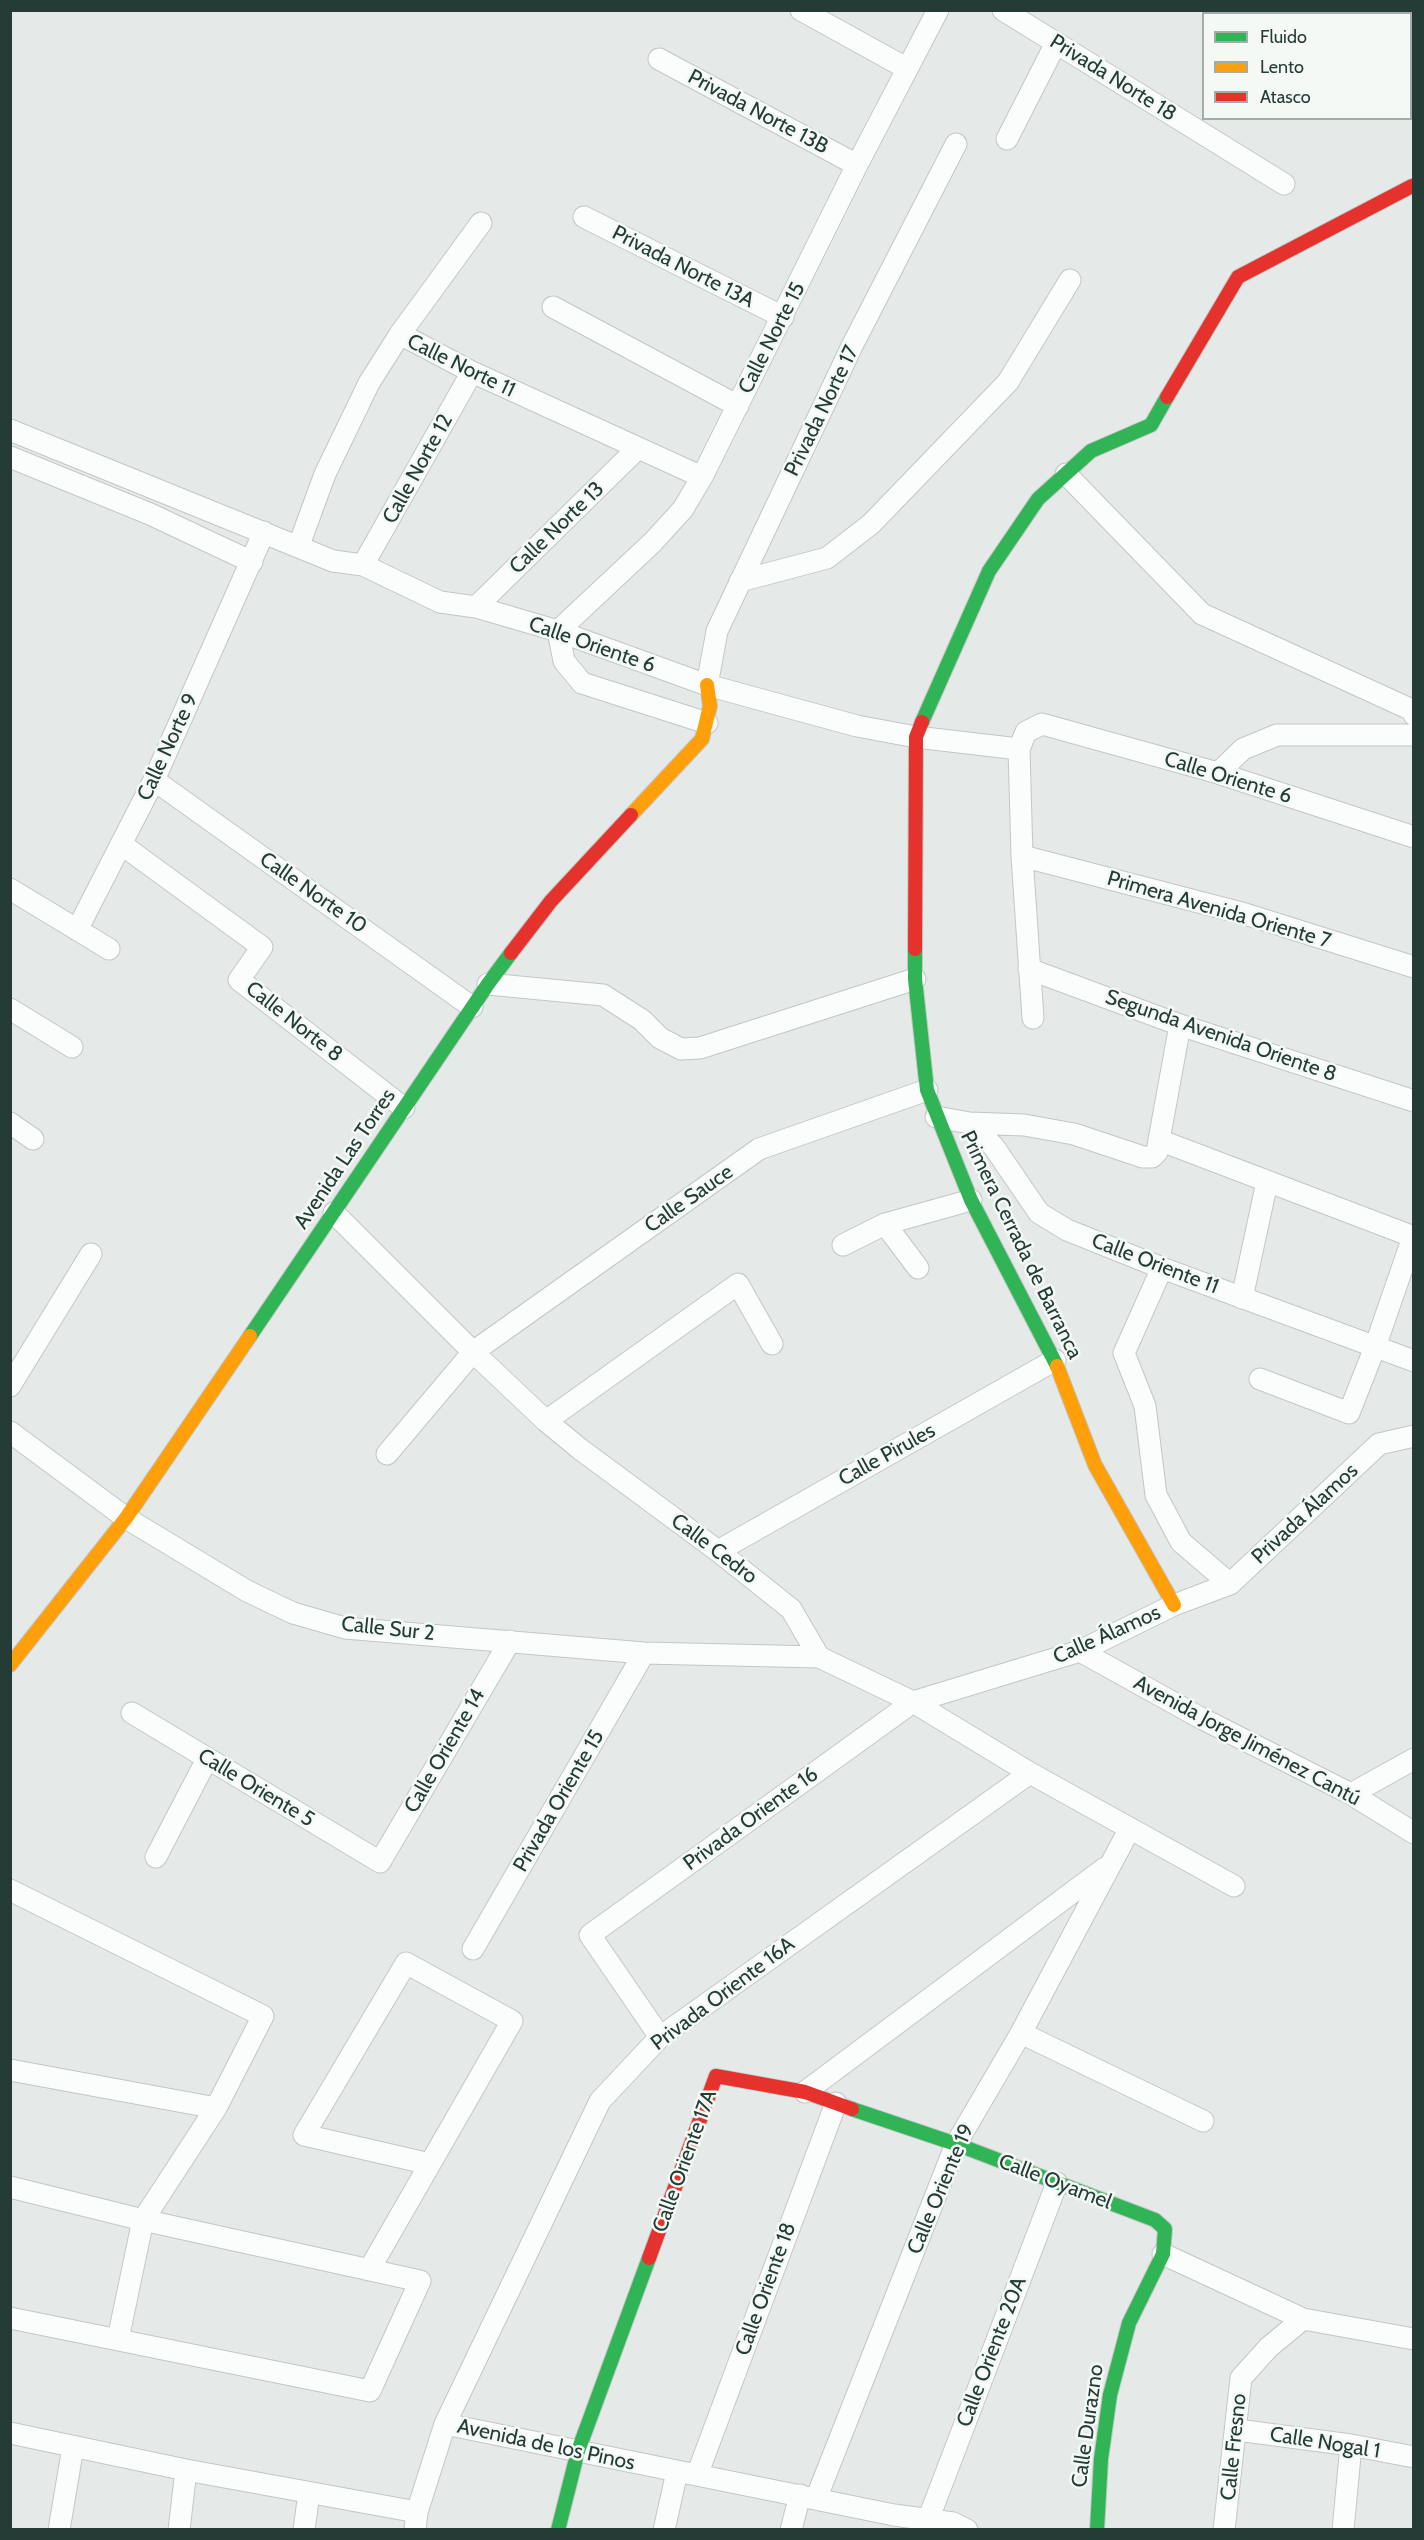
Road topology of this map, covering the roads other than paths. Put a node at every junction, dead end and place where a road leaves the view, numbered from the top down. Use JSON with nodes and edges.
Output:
{"nodes":[{"id":1,"x":801,"y":10,"type":"edge"},
{"id":2,"x":938,"y":10,"type":"edge"},
{"id":3,"x":1004,"y":10,"type":"edge"},
{"id":4,"x":1056,"y":43,"type":"junction"},
{"id":5,"x":659,"y":59,"type":"dead end"},
{"id":6,"x":906,"y":68,"type":"junction"},
{"id":7,"x":1007,"y":139,"type":"dead end"},
{"id":8,"x":956,"y":144,"type":"dead end"},
{"id":9,"x":857,"y":165,"type":"junction"},
{"id":10,"x":1284,"y":184,"type":"dead end"},
{"id":11,"x":1412,"y":186,"type":"edge"},
{"id":12,"x":584,"y":217,"type":"dead end"},
{"id":13,"x":481,"y":223,"type":"dead end"},
{"id":14,"x":1070,"y":280,"type":"dead end"},
{"id":15,"x":553,"y":307,"type":"dead end"},
{"id":16,"x":783,"y":317,"type":"junction"},
{"id":17,"x":400,"y":334,"type":"junction"},
{"id":18,"x":472,"y":372,"type":"junction"},
{"id":19,"x":738,"y":406,"type":"junction"},
{"id":20,"x":10,"y":430,"type":"edge"},
{"id":21,"x":638,"y":449,"type":"junction"},
{"id":22,"x":10,"y":457,"type":"edge"},
{"id":23,"x":1066,"y":474,"type":"junction"},
{"id":24,"x":702,"y":477,"type":"junction"},
{"id":25,"x":178,"y":496,"type":"junction"},
{"id":26,"x":150,"y":514,"type":"junction"},
{"id":27,"x":264,"y":532,"type":"junction"},
{"id":28,"x":299,"y":545,"type":"junction"},
{"id":29,"x":252,"y":562,"type":"junction"},
{"id":30,"x":363,"y":565,"type":"junction"},
{"id":31,"x":740,"y":581,"type":"junction"},
{"id":32,"x":476,"y":608,"type":"junction"},
{"id":33,"x":558,"y":631,"type":"junction"},
{"id":34,"x":707,"y":685,"type":"junction"},
{"id":35,"x":1413,"y":715,"type":"edge"},
{"id":36,"x":707,"y":723,"type":"junction"},
{"id":37,"x":1413,"y":735,"type":"edge"},
{"id":38,"x":916,"y":737,"type":"junction"},
{"id":39,"x":1019,"y":749,"type":"junction"},
{"id":40,"x":1218,"y":773,"type":"junction"},
{"id":41,"x":154,"y":780,"type":"junction"},
{"id":42,"x":1413,"y":837,"type":"edge"},
{"id":43,"x":121,"y":844,"type":"junction"},
{"id":44,"x":1022,"y":856,"type":"junction"},
{"id":45,"x":10,"y":889,"type":"edge"},
{"id":46,"x":77,"y":930,"type":"junction"},
{"id":47,"x":109,"y":949,"type":"dead end"},
{"id":48,"x":1413,"y":967,"type":"edge"},
{"id":49,"x":1029,"y":969,"type":"junction"},
{"id":50,"x":915,"y":979,"type":"junction"},
{"id":51,"x":488,"y":984,"type":"junction"},
{"id":52,"x":472,"y":1006,"type":"junction"},
{"id":53,"x":10,"y":1009,"type":"edge"},
{"id":54,"x":1033,"y":1017,"type":"dead end"},
{"id":55,"x":1180,"y":1024,"type":"junction"},
{"id":56,"x":72,"y":1047,"type":"dead end"},
{"id":57,"x":927,"y":1090,"type":"junction"},
{"id":58,"x":1413,"y":1101,"type":"edge"},
{"id":59,"x":404,"y":1108,"type":"junction"},
{"id":60,"x":936,"y":1117,"type":"junction"},
{"id":61,"x":970,"y":1123,"type":"junction"},
{"id":62,"x":10,"y":1124,"type":"edge"},
{"id":63,"x":33,"y":1138,"type":"dead end"},
{"id":64,"x":1159,"y":1140,"type":"junction"},
{"id":65,"x":1268,"y":1182,"type":"junction"},
{"id":66,"x":971,"y":1200,"type":"junction"},
{"id":67,"x":334,"y":1213,"type":"junction"},
{"id":68,"x":885,"y":1224,"type":"junction"},
{"id":69,"x":1413,"y":1237,"type":"edge"},
{"id":70,"x":843,"y":1245,"type":"dead end"},
{"id":71,"x":91,"y":1254,"type":"dead end"},
{"id":72,"x":918,"y":1268,"type":"dead end"},
{"id":73,"x":1162,"y":1268,"type":"junction"},
{"id":74,"x":1242,"y":1298,"type":"junction"},
{"id":75,"x":772,"y":1344,"type":"dead end"},
{"id":76,"x":1375,"y":1347,"type":"junction"},
{"id":77,"x":473,"y":1352,"type":"junction"},
{"id":78,"x":1055,"y":1360,"type":"junction"},
{"id":79,"x":1413,"y":1361,"type":"edge"},
{"id":80,"x":1260,"y":1379,"type":"dead end"},
{"id":81,"x":10,"y":1386,"type":"edge"},
{"id":82,"x":546,"y":1421,"type":"junction"},
{"id":83,"x":10,"y":1432,"type":"edge"},
{"id":84,"x":1413,"y":1436,"type":"edge"},
{"id":85,"x":387,"y":1454,"type":"dead end"},
{"id":86,"x":126,"y":1518,"type":"junction"},
{"id":87,"x":718,"y":1551,"type":"junction"},
{"id":88,"x":1230,"y":1584,"type":"junction"},
{"id":89,"x":1174,"y":1605,"type":"junction"},
{"id":90,"x":510,"y":1641,"type":"junction"},
{"id":91,"x":1080,"y":1651,"type":"junction"},
{"id":92,"x":644,"y":1653,"type":"junction"},
{"id":93,"x":819,"y":1657,"type":"junction"},
{"id":94,"x":10,"y":1665,"type":"edge"},
{"id":95,"x":913,"y":1702,"type":"junction"},
{"id":96,"x":132,"y":1713,"type":"dead end"},
{"id":97,"x":207,"y":1759,"type":"junction"},
{"id":98,"x":1413,"y":1759,"type":"edge"},
{"id":99,"x":1030,"y":1773,"type":"junction"},
{"id":100,"x":1351,"y":1794,"type":"junction"},
{"id":101,"x":1130,"y":1830,"type":"junction"},
{"id":102,"x":1413,"y":1833,"type":"edge"},
{"id":103,"x":156,"y":1857,"type":"dead end"},
{"id":104,"x":380,"y":1862,"type":"joint"},
{"id":105,"x":1109,"y":1865,"type":"junction"},
{"id":106,"x":1234,"y":1886,"type":"dead end"},
{"id":107,"x":10,"y":1890,"type":"edge"},
{"id":108,"x":473,"y":1949,"type":"dead end"},
{"id":109,"x":1021,"y":2033,"type":"junction"},
{"id":110,"x":660,"y":2037,"type":"junction"},
{"id":111,"x":10,"y":2070,"type":"edge"},
{"id":112,"x":805,"y":2092,"type":"junction"},
{"id":113,"x":836,"y":2103,"type":"junction"},
{"id":114,"x":216,"y":2108,"type":"junction"},
{"id":115,"x":1203,"y":2121,"type":"dead end"},
{"id":116,"x":956,"y":2144,"type":"junction"},
{"id":117,"x":430,"y":2164,"type":"junction"},
{"id":118,"x":1057,"y":2183,"type":"junction"},
{"id":119,"x":10,"y":2187,"type":"edge"},
{"id":120,"x":143,"y":2220,"type":"junction"},
{"id":121,"x":1165,"y":2229,"type":"joint"},
{"id":122,"x":1163,"y":2254,"type":"junction"},
{"id":123,"x":369,"y":2270,"type":"junction"},
{"id":124,"x":10,"y":2318,"type":"edge"},
{"id":125,"x":1303,"y":2319,"type":"junction"},
{"id":126,"x":118,"y":2339,"type":"junction"},
{"id":127,"x":1413,"y":2339,"type":"edge"},
{"id":128,"x":445,"y":2424,"type":"junction"},
{"id":129,"x":1237,"y":2430,"type":"junction"},
{"id":130,"x":10,"y":2433,"type":"edge"},
{"id":131,"x":1351,"y":2445,"type":"junction"},
{"id":132,"x":73,"y":2447,"type":"junction"},
{"id":133,"x":578,"y":2451,"type":"junction"},
{"id":134,"x":1413,"y":2457,"type":"edge"},
{"id":135,"x":186,"y":2470,"type":"junction"},
{"id":136,"x":687,"y":2474,"type":"junction"},
{"id":137,"x":309,"y":2493,"type":"junction"},
{"id":138,"x":808,"y":2497,"type":"junction"},
{"id":139,"x":928,"y":2520,"type":"junction"},
{"id":140,"x":416,"y":2521,"type":"edge"},
{"id":141,"x":894,"y":2522,"type":"edge"},
{"id":142,"x":59,"y":2529,"type":"edge"},
{"id":143,"x":179,"y":2529,"type":"edge"},
{"id":144,"x":304,"y":2529,"type":"edge"},
{"id":145,"x":558,"y":2529,"type":"edge"},
{"id":146,"x":664,"y":2529,"type":"edge"},
{"id":147,"x":791,"y":2529,"type":"edge"},
{"id":148,"x":967,"y":2529,"type":"edge"},
{"id":149,"x":1097,"y":2529,"type":"edge"},
{"id":150,"x":1224,"y":2529,"type":"edge"},
{"id":151,"x":1343,"y":2529,"type":"edge"}],
"edges":[{"from":1,"to":6,"type":"street"},
{"from":2,"to":6,"type":"street","name":"Calle Norte 15"},
{"from":3,"to":4,"type":"street","name":"Privada Norte 18"},
{"from":4,"to":7,"type":"street"},
{"from":4,"to":10,"type":"street","name":"Privada Norte 18"},
{"from":5,"to":9,"type":"street","name":"Privada Norte 13B"},
{"from":6,"to":9,"type":"street","name":"Calle Norte 15"},
{"from":8,"to":31,"type":"street","name":"Privada Norte 17"},
{"from":9,"to":16,"type":"street","name":"Calle Norte 15"},
{"from":11,"to":23,"type":"street"},
{"from":12,"to":16,"type":"street","name":"Privada Norte 13A"},
{"from":13,"to":17,"type":"street"},
{"from":14,"to":31,"type":"street"},
{"from":15,"to":19,"type":"street"},
{"from":16,"to":19,"type":"street","name":"Calle Norte 15"},
{"from":17,"to":18,"type":"street","name":"Calle Norte 11"},
{"from":17,"to":28,"type":"street","name":"Calle Norte 11"},
{"from":18,"to":21,"type":"street","name":"Calle Norte 11"},
{"from":18,"to":30,"type":"street","name":"Calle Norte 12"},
{"from":19,"to":24,"type":"street","name":"Calle Norte 15"},
{"from":20,"to":25,"type":"street","name":"Calle Oriente 6"},
{"from":21,"to":24,"type":"street","name":"Calle Norte 11"},
{"from":21,"to":32,"type":"street","name":"Calle Norte 13"},
{"from":22,"to":26,"type":"street"},
{"from":23,"to":35,"type":"street"},
{"from":23,"to":38,"type":"street"},
{"from":24,"to":33,"type":"street","name":"Calle Norte 15"},
{"from":25,"to":26,"type":"street"},
{"from":25,"to":27,"type":"street","name":"Calle Oriente 6"},
{"from":26,"to":29,"type":"street"},
{"from":27,"to":28,"type":"street","name":"Calle Oriente 6"},
{"from":27,"to":29,"type":"street","name":"Calle Norte 9"},
{"from":28,"to":30,"type":"street","name":"Calle Oriente 6"},
{"from":29,"to":41,"type":"street","name":"Calle Norte 9"},
{"from":30,"to":32,"type":"street","name":"Calle Oriente 6"},
{"from":31,"to":34,"type":"street","name":"Privada Norte 17"},
{"from":32,"to":33,"type":"street","name":"Calle Oriente 6"},
{"from":33,"to":34,"type":"street","name":"Calle Oriente 6"},
{"from":33,"to":36,"type":"street"},
{"from":34,"to":36,"type":"street","name":"Avenida Las Torres"},
{"from":34,"to":38,"type":"street","name":"Calle Oriente 6"},
{"from":36,"to":51,"type":"street","name":"Avenida Las Torres"},
{"from":37,"to":40,"type":"street"},
{"from":38,"to":39,"type":"street","name":"Calle Oriente 6"},
{"from":38,"to":50,"type":"street","name":"Primera Cerrada de Barranca"},
{"from":39,"to":40,"type":"street","name":"Calle Oriente 6"},
{"from":39,"to":44,"type":"street"},
{"from":40,"to":42,"type":"street","name":"Calle Oriente 6"},
{"from":41,"to":43,"type":"street","name":"Calle Norte 9"},
{"from":41,"to":52,"type":"street","name":"Calle Norte 10"},
{"from":43,"to":46,"type":"street","name":"Calle Norte 9"},
{"from":43,"to":59,"type":"street","name":"Calle Norte 8"},
{"from":44,"to":48,"type":"street","name":"Primera Avenida Oriente 7"},
{"from":44,"to":49,"type":"street"},
{"from":45,"to":46,"type":"street"},
{"from":46,"to":47,"type":"street"},
{"from":49,"to":54,"type":"street"},
{"from":49,"to":55,"type":"street","name":"Segunda Avenida Oriente 8"},
{"from":50,"to":51,"type":"street"},
{"from":50,"to":57,"type":"street","name":"Primera Cerrada de Barranca"},
{"from":51,"to":52,"type":"street","name":"Avenida Las Torres"},
{"from":52,"to":59,"type":"street","name":"Avenida Las Torres"},
{"from":53,"to":56,"type":"street"},
{"from":55,"to":58,"type":"street","name":"Segunda Avenida Oriente 8"},
{"from":55,"to":64,"type":"street"},
{"from":57,"to":60,"type":"street","name":"Primera Cerrada de Barranca"},
{"from":57,"to":77,"type":"street","name":"Calle Sauce"},
{"from":59,"to":67,"type":"street","name":"Avenida Las Torres"},
{"from":60,"to":61,"type":"street"},
{"from":60,"to":66,"type":"street","name":"Primera Cerrada de Barranca"},
{"from":61,"to":64,"type":"street"},
{"from":61,"to":73,"type":"street","name":"Calle Oriente 11"},
{"from":62,"to":63,"type":"street"},
{"from":64,"to":65,"type":"street"},
{"from":65,"to":69,"type":"street"},
{"from":65,"to":74,"type":"street"},
{"from":66,"to":68,"type":"street"},
{"from":66,"to":78,"type":"street","name":"Primera Cerrada de Barranca"},
{"from":67,"to":77,"type":"street","name":"Calle Cedro"},
{"from":67,"to":86,"type":"street","name":"Avenida Las Torres"},
{"from":68,"to":70,"type":"street"},
{"from":68,"to":72,"type":"street"},
{"from":69,"to":76,"type":"street"},
{"from":71,"to":81,"type":"street"},
{"from":73,"to":74,"type":"street","name":"Calle Oriente 11"},
{"from":73,"to":88,"type":"street"},
{"from":74,"to":76,"type":"street","name":"Calle Oriente 11"},
{"from":75,"to":82,"type":"street"},
{"from":76,"to":79,"type":"street","name":"Calle Oriente 11"},
{"from":76,"to":80,"type":"street"},
{"from":77,"to":82,"type":"street","name":"Calle Cedro"},
{"from":77,"to":85,"type":"street","name":"Calle Sauce"},
{"from":78,"to":87,"type":"street","name":"Calle Pirules"},
{"from":78,"to":89,"type":"street","name":"Primera Cerrada de Barranca"},
{"from":82,"to":87,"type":"street","name":"Calle Cedro"},
{"from":83,"to":86,"type":"street","name":"Calle Sur 2"},
{"from":84,"to":88,"type":"street","name":"Privada Álamos"},
{"from":86,"to":90,"type":"street","name":"Calle Sur 2"},
{"from":86,"to":94,"type":"street","name":"Avenida Las Torres"},
{"from":87,"to":93,"type":"street","name":"Calle Cedro"},
{"from":88,"to":89,"type":"street","name":"Calle Álamos"},
{"from":89,"to":91,"type":"street","name":"Calle Álamos"},
{"from":90,"to":92,"type":"street","name":"Calle Sur 2"},
{"from":90,"to":104,"type":"street","name":"Calle Oriente 14"},
{"from":91,"to":95,"type":"street","name":"Calle Álamos"},
{"from":91,"to":100,"type":"street","name":"Avenida Jorge Jiménez Cantú"},
{"from":92,"to":93,"type":"street","name":"Calle Sur 2"},
{"from":92,"to":108,"type":"street","name":"Privada Oriente 15"},
{"from":93,"to":95,"type":"street"},
{"from":95,"to":99,"type":"street"},
{"from":95,"to":110,"type":"street","name":"Privada Oriente 16"},
{"from":96,"to":97,"type":"street","name":"Calle Oriente 5"},
{"from":97,"to":103,"type":"street"},
{"from":97,"to":104,"type":"street","name":"Calle Oriente 5"},
{"from":98,"to":100,"type":"street"},
{"from":99,"to":101,"type":"street"},
{"from":99,"to":110,"type":"street","name":"Privada Oriente 16A"},
{"from":100,"to":102,"type":"street","name":"Avenida Jorge Jiménez Cantú"},
{"from":101,"to":105,"type":"street","name":"Calle Oriente 19"},
{"from":101,"to":106,"type":"street"},
{"from":105,"to":109,"type":"street","name":"Calle Oriente 19"},
{"from":105,"to":112,"type":"street"},
{"from":107,"to":114,"type":"street"},
{"from":109,"to":115,"type":"street"},
{"from":109,"to":116,"type":"street","name":"Calle Oriente 19"},
{"from":110,"to":128,"type":"street","name":"Privada Oriente 16A"},
{"from":111,"to":114,"type":"street"},
{"from":112,"to":113,"type":"street","name":"Calle Oyamel"},
{"from":112,"to":133,"type":"street","name":"Calle Oriente 17A"},
{"from":113,"to":116,"type":"street","name":"Calle Oyamel"},
{"from":113,"to":136,"type":"street","name":"Calle Oriente 18"},
{"from":114,"to":120,"type":"street"},
{"from":116,"to":118,"type":"street","name":"Calle Oyamel"},
{"from":116,"to":138,"type":"street","name":"Calle Oriente 19"},
{"from":117,"to":117,"type":"street"},
{"from":117,"to":123,"type":"street"},
{"from":118,"to":121,"type":"street","name":"Calle Oyamel"},
{"from":118,"to":139,"type":"street","name":"Calle Oriente 20A"},
{"from":119,"to":120,"type":"street"},
{"from":120,"to":123,"type":"street"},
{"from":120,"to":126,"type":"street"},
{"from":121,"to":122,"type":"street","name":"Calle Durazno"},
{"from":122,"to":125,"type":"street"},
{"from":122,"to":149,"type":"street","name":"Calle Durazno"},
{"from":123,"to":126,"type":"street"},
{"from":124,"to":126,"type":"street"},
{"from":125,"to":127,"type":"street"},
{"from":125,"to":129,"type":"street","name":"Calle Fresno"},
{"from":128,"to":133,"type":"street","name":"Avenida de los Pinos"},
{"from":128,"to":140,"type":"street","name":"Avenida de los Pinos"},
{"from":129,"to":131,"type":"street","name":"Calle Nogal 1"},
{"from":129,"to":150,"type":"street","name":"Calle Fresno"},
{"from":130,"to":132,"type":"street","name":"Avenida de los Pinos"},
{"from":131,"to":134,"type":"street","name":"Calle Nogal 1"},
{"from":131,"to":151,"type":"street"},
{"from":132,"to":135,"type":"street","name":"Avenida de los Pinos"},
{"from":132,"to":142,"type":"street"},
{"from":133,"to":136,"type":"street","name":"Avenida de los Pinos"},
{"from":133,"to":145,"type":"street"},
{"from":135,"to":137,"type":"street","name":"Avenida de los Pinos"},
{"from":135,"to":143,"type":"street"},
{"from":136,"to":138,"type":"street","name":"Avenida de los Pinos"},
{"from":136,"to":146,"type":"street","name":"Calle Oriente 18"},
{"from":137,"to":140,"type":"street","name":"Avenida de los Pinos"},
{"from":137,"to":144,"type":"street"},
{"from":138,"to":141,"type":"street","name":"Avenida de los Pinos"},
{"from":138,"to":147,"type":"street","name":"Calle Oriente 19"},
{"from":139,"to":141,"type":"street","name":"Avenida de los Pinos"},
{"from":139,"to":148,"type":"street","name":"Avenida de los Pinos"}]}
